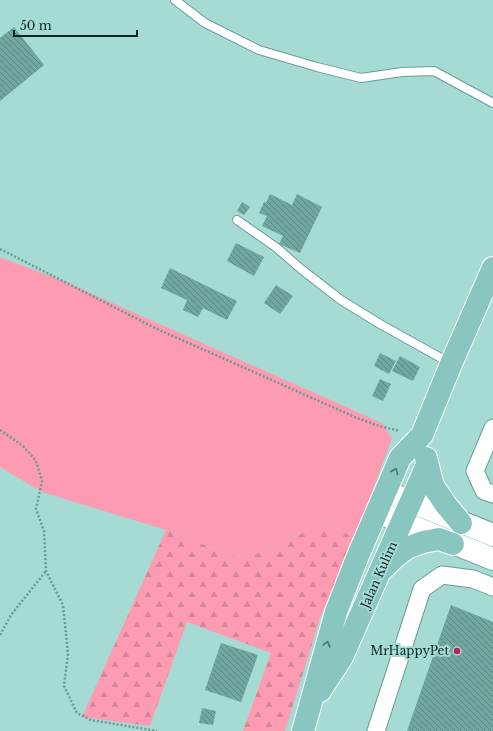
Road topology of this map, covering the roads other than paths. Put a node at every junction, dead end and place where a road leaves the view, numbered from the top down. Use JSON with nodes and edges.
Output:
{"nodes":[{"id":1,"x":175,"y":0,"type":"edge"},
{"id":2,"x":493,"y":104,"type":"edge"},
{"id":3,"x":237,"y":220,"type":"dead end"},
{"id":4,"x":493,"y":268,"type":"edge"},
{"id":5,"x":451,"y":364,"type":"junction"},
{"id":6,"x":493,"y":428,"type":"edge"},
{"id":7,"x":422,"y":435,"type":"junction"},
{"id":8,"x":427,"y":465,"type":"junction"},
{"id":9,"x":386,"y":492,"type":"junction"},
{"id":10,"x":489,"y":493,"type":"edge"},
{"id":11,"x":410,"y":502,"type":"junction"},
{"id":12,"x":377,"y":512,"type":"junction"},
{"id":13,"x":402,"y":522,"type":"junction"},
{"id":14,"x":462,"y":523,"type":"junction"},
{"id":15,"x":493,"y":535,"type":"edge"},
{"id":16,"x":453,"y":544,"type":"junction"},
{"id":17,"x":493,"y":559,"type":"edge"},
{"id":18,"x":380,"y":572,"type":"junction"},
{"id":19,"x":493,"y":587,"type":"edge"},
{"id":20,"x":309,"y":708,"type":"junction"},
{"id":21,"x":303,"y":731,"type":"edge"},
{"id":22,"x":376,"y":731,"type":"edge"}],
"edges":[{"from":1,"to":2,"type":"lane"},
{"from":3,"to":5,"type":"lane"},
{"from":4,"to":5,"type":"main road","name":"Jalan Kulim"},
{"from":5,"to":7,"type":"main road","name":"Jalan Kulim"},
{"from":6,"to":10,"type":"street"},
{"from":7,"to":8,"type":"main road"},
{"from":9,"to":7,"type":"main road","name":"Jalan Kulim","one_way":true},
{"from":8,"to":11,"type":"main road","name":"Jalan Kulim"},
{"from":8,"to":14,"type":"main road"},
{"from":9,"to":11,"type":"main road"},
{"from":9,"to":12,"type":"main road","name":"Jalan Kulim"},
{"from":11,"to":13,"type":"main road","name":"Jalan Kulim"},
{"from":11,"to":14,"type":"main road"},
{"from":12,"to":13,"type":"main road"},
{"from":20,"to":12,"type":"main road","name":"Jalan Kulim","one_way":true},
{"from":13,"to":16,"type":"main road"},
{"from":13,"to":18,"type":"main road","name":"Jalan Kulim"},
{"from":14,"to":15,"type":"main road"},
{"from":16,"to":17,"type":"main road"},
{"from":16,"to":18,"type":"main road"},
{"from":18,"to":20,"type":"main road","name":"Jalan Kulim"},
{"from":19,"to":22,"type":"street"},
{"from":20,"to":21,"type":"main road","name":"Jalan Kulim"}]}
